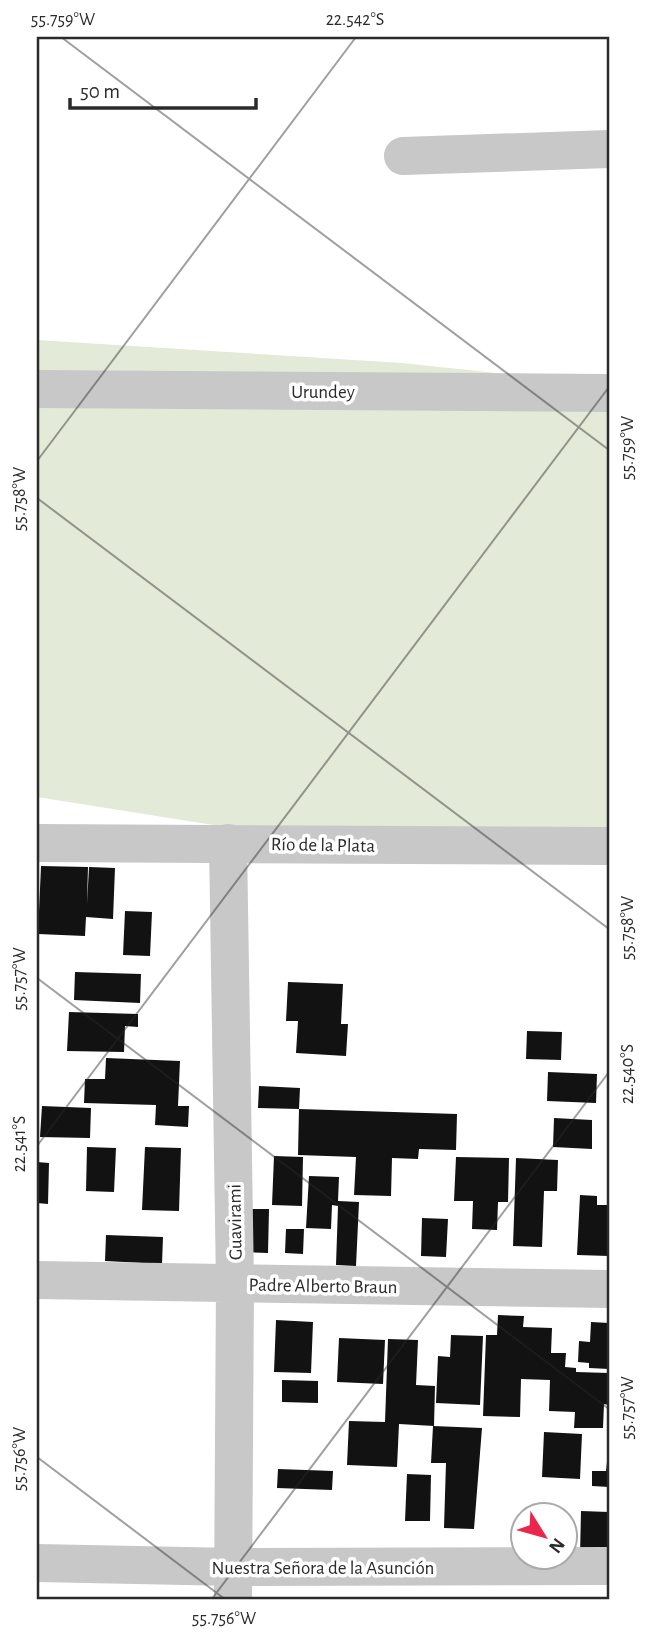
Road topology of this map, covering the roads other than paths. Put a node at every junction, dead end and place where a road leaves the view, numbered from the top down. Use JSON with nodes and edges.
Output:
{"nodes":[{"id":1,"x":609,"y":149,"type":"edge"},
{"id":2,"x":403,"y":156,"type":"dead end"},
{"id":3,"x":37,"y":389,"type":"edge"},
{"id":4,"x":609,"y":393,"type":"edge"},
{"id":5,"x":37,"y":843,"type":"edge"},
{"id":6,"x":228,"y":843,"type":"junction"},
{"id":7,"x":609,"y":846,"type":"edge"},
{"id":8,"x":37,"y":1280,"type":"edge"},
{"id":9,"x":235,"y":1283,"type":"junction"},
{"id":10,"x":609,"y":1289,"type":"edge"},
{"id":11,"x":37,"y":1563,"type":"edge"},
{"id":12,"x":609,"y":1566,"type":"edge"},
{"id":13,"x":234,"y":1584,"type":"edge"}],
"edges":[{"from":1,"to":2,"type":"street"},
{"from":3,"to":4,"type":"street","name":"Urundey"},
{"from":5,"to":6,"type":"street","name":"Río de la Plata"},
{"from":6,"to":7,"type":"street","name":"Río de la Plata"},
{"from":6,"to":9,"type":"street","name":"Guavirami"},
{"from":8,"to":9,"type":"street","name":"Padre Alberto Braun"},
{"from":9,"to":10,"type":"street","name":"Padre Alberto Braun"},
{"from":9,"to":13,"type":"street","name":"Guavirami"},
{"from":11,"to":13,"type":"street","name":"Nuestra Señora de la Asunción"},
{"from":12,"to":13,"type":"street","name":"Nuestra Señora de la Asunción"}]}
